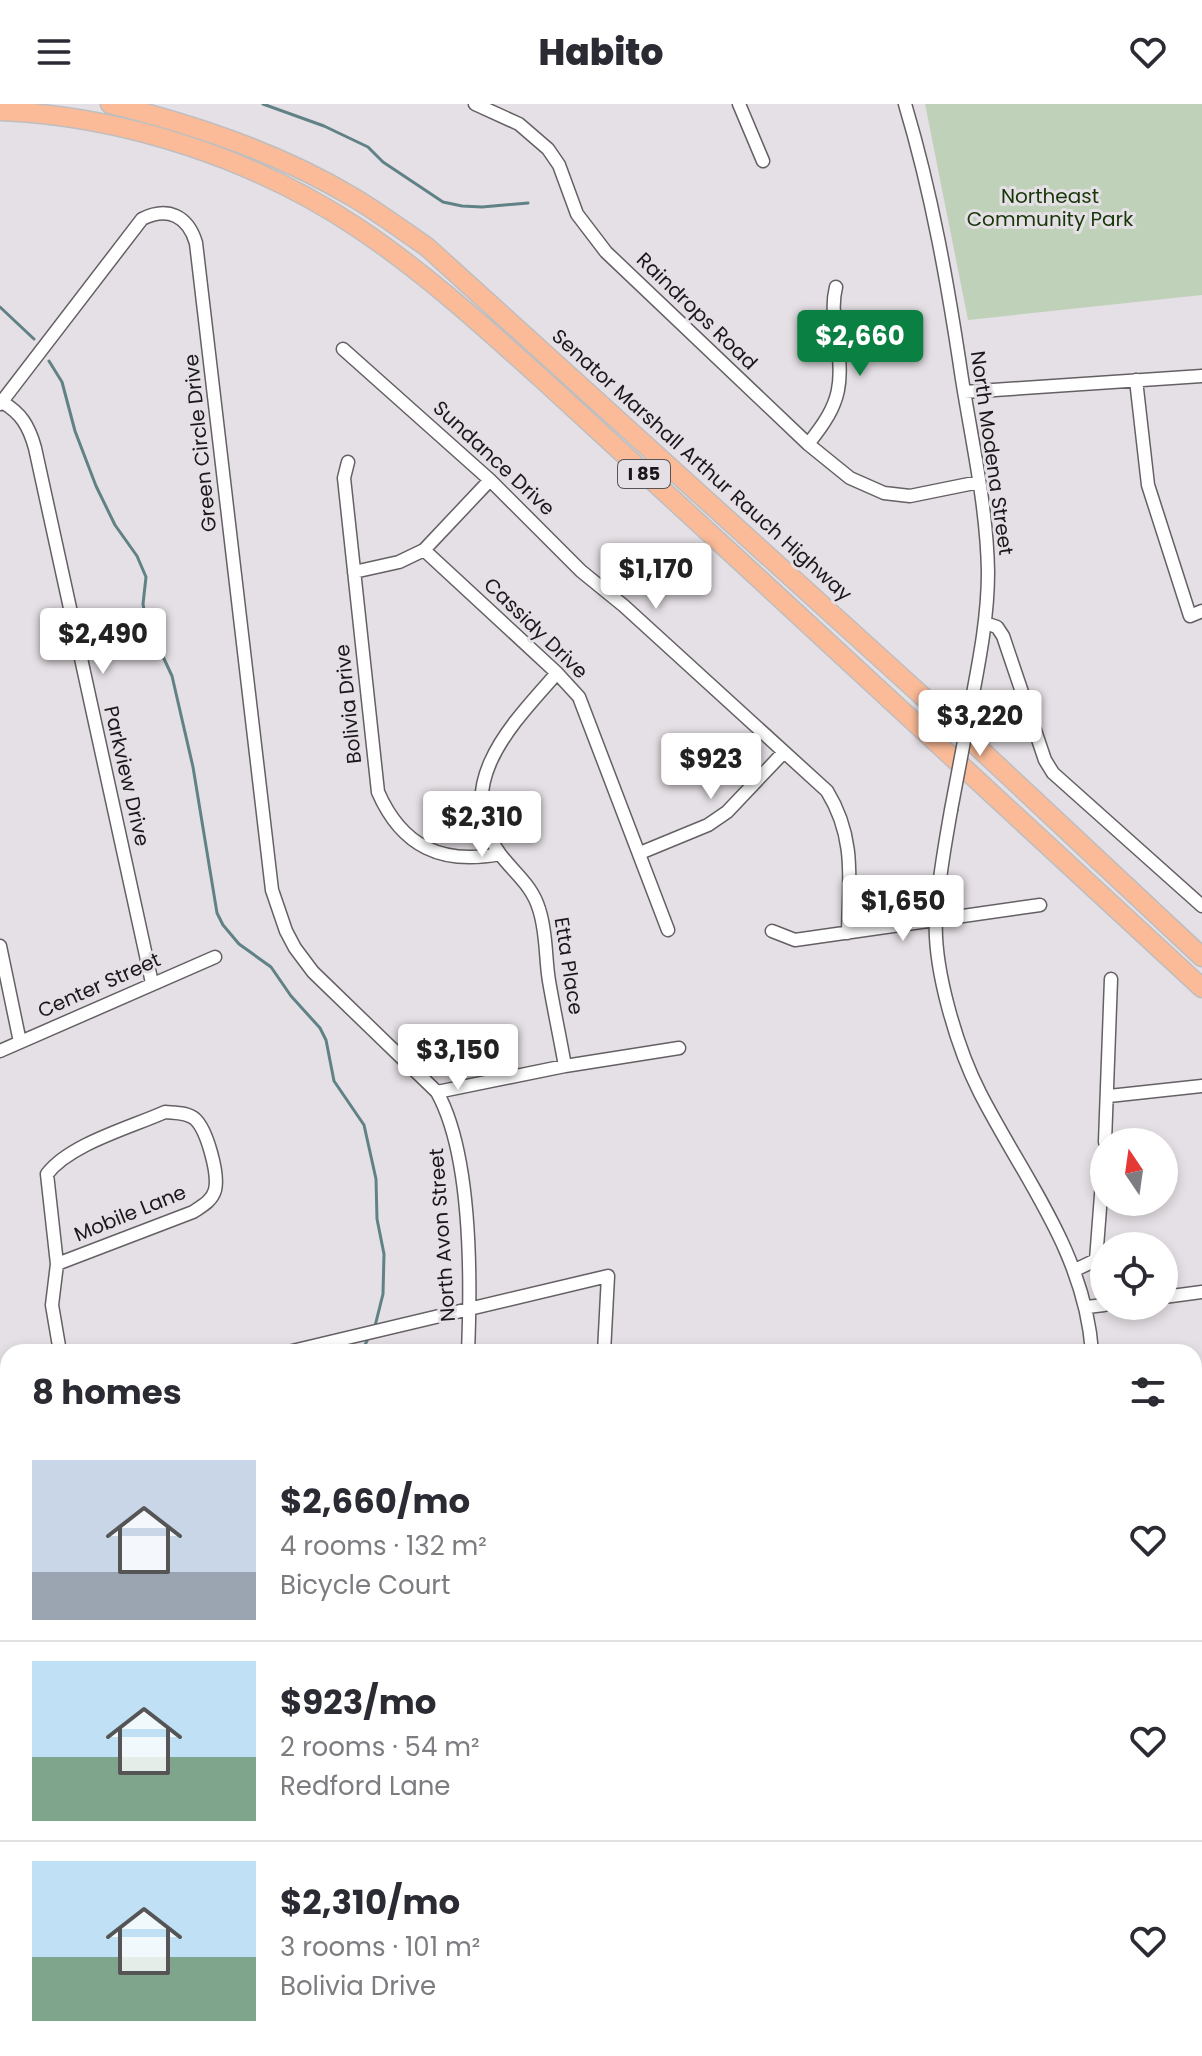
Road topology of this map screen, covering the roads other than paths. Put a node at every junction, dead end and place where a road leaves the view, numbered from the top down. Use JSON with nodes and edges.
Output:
{"nodes":[{"id":1,"x":110,"y":104,"type":"edge"},
{"id":2,"x":475,"y":104,"type":"edge"},
{"id":3,"x":739,"y":104,"type":"edge"},
{"id":4,"x":905,"y":104,"type":"edge"},
{"id":5,"x":0,"y":111,"type":"edge"},
{"id":6,"x":763,"y":161,"type":"dead end"},
{"id":7,"x":836,"y":287,"type":"dead end"},
{"id":8,"x":343,"y":349,"type":"dead end"},
{"id":9,"x":1202,"y":376,"type":"edge"},
{"id":10,"x":1136,"y":380,"type":"junction"},
{"id":11,"x":964,"y":392,"type":"junction"},
{"id":12,"x":1,"y":403,"type":"edge"},
{"id":13,"x":808,"y":444,"type":"junction"},
{"id":14,"x":348,"y":462,"type":"dead end"},
{"id":15,"x":490,"y":480,"type":"junction"},
{"id":16,"x":979,"y":482,"type":"junction"},
{"id":17,"x":424,"y":550,"type":"junction"},
{"id":18,"x":354,"y":572,"type":"junction"},
{"id":19,"x":1202,"y":611,"type":"edge"},
{"id":20,"x":985,"y":623,"type":"junction"},
{"id":21,"x":557,"y":673,"type":"junction"},
{"id":22,"x":784,"y":752,"type":"junction"},
{"id":23,"x":640,"y":853,"type":"junction"},
{"id":24,"x":500,"y":854,"type":"junction"},
{"id":25,"x":1040,"y":905,"type":"dead end"},
{"id":26,"x":1202,"y":906,"type":"edge"},
{"id":27,"x":935,"y":921,"type":"junction"},
{"id":28,"x":668,"y":930,"type":"dead end"},
{"id":29,"x":772,"y":931,"type":"dead end"},
{"id":30,"x":848,"y":933,"type":"junction"},
{"id":31,"x":290,"y":939,"type":"joint"},
{"id":32,"x":0,"y":946,"type":"edge"},
{"id":33,"x":215,"y":957,"type":"dead end"},
{"id":34,"x":1202,"y":957,"type":"edge"},
{"id":35,"x":1111,"y":979,"type":"dead end"},
{"id":36,"x":152,"y":983,"type":"junction"},
{"id":37,"x":1202,"y":988,"type":"edge"},
{"id":38,"x":20,"y":1042,"type":"junction"},
{"id":39,"x":679,"y":1048,"type":"dead end"},
{"id":40,"x":0,"y":1051,"type":"edge"},
{"id":41,"x":565,"y":1066,"type":"junction"},
{"id":42,"x":1202,"y":1086,"type":"edge"},
{"id":43,"x":437,"y":1092,"type":"junction"},
{"id":44,"x":1109,"y":1096,"type":"junction"},
{"id":45,"x":1106,"y":1128,"type":"edge"},
{"id":46,"x":1099,"y":1216,"type":"edge"},
{"id":47,"x":57,"y":1264,"type":"junction"},
{"id":48,"x":1075,"y":1270,"type":"junction"},
{"id":49,"x":1202,"y":1292,"type":"edge"},
{"id":50,"x":1178,"y":1295,"type":"edge"},
{"id":51,"x":1087,"y":1307,"type":"junction"},
{"id":52,"x":1090,"y":1307,"type":"edge"},
{"id":53,"x":469,"y":1310,"type":"junction"},
{"id":54,"x":59,"y":1344,"type":"edge"},
{"id":55,"x":322,"y":1344,"type":"edge"},
{"id":56,"x":468,"y":1344,"type":"edge"},
{"id":57,"x":604,"y":1344,"type":"edge"},
{"id":58,"x":1091,"y":1344,"type":"edge"}],
"edges":[{"from":1,"to":34,"type":"highway","name":"Senator Marshall Arthur Rauch Highway","number":"I 85"},
{"from":2,"to":13,"type":"street","name":"Raindrops Road"},
{"from":3,"to":6,"type":"street"},
{"from":4,"to":11,"type":"street","name":"North Modena Street"},
{"from":5,"to":37,"type":"highway","number":"I 85"},
{"from":7,"to":13,"type":"street"},
{"from":8,"to":15,"type":"street","name":"Sundance Drive"},
{"from":9,"to":10,"type":"street"},
{"from":10,"to":11,"type":"street"},
{"from":10,"to":19,"type":"street"},
{"from":11,"to":16,"type":"street","name":"North Modena Street"},
{"from":12,"to":31,"type":"street","name":"Green Circle Drive"},
{"from":12,"to":36,"type":"street","name":"Parkview Drive"},
{"from":13,"to":16,"type":"street","name":"Raindrops Road"},
{"from":14,"to":18,"type":"street","name":"Bolivia Drive"},
{"from":15,"to":17,"type":"street"},
{"from":15,"to":22,"type":"street","name":"Sundance Drive"},
{"from":16,"to":20,"type":"street","name":"North Modena Street"},
{"from":17,"to":18,"type":"street"},
{"from":17,"to":21,"type":"street","name":"Cassidy Drive"},
{"from":18,"to":24,"type":"street","name":"Bolivia Drive"},
{"from":20,"to":26,"type":"street"},
{"from":20,"to":27,"type":"street","name":"North Modena Street","bridge":true},
{"from":21,"to":23,"type":"street","name":"Cassidy Drive"},
{"from":21,"to":24,"type":"street","name":"Etta Place"},
{"from":22,"to":23,"type":"street"},
{"from":22,"to":30,"type":"street","name":"Sundance Drive"},
{"from":23,"to":28,"type":"street","name":"Cassidy Drive"},
{"from":24,"to":41,"type":"street","name":"Etta Place"},
{"from":25,"to":27,"type":"street"},
{"from":27,"to":30,"type":"street"},
{"from":27,"to":48,"type":"street","name":"North Modena Street"},
{"from":29,"to":30,"type":"street"},
{"from":31,"to":43,"type":"street","name":"North Avon Street"},
{"from":32,"to":38,"type":"street"},
{"from":33,"to":36,"type":"street","name":"Center Street"},
{"from":35,"to":44,"type":"street"},
{"from":36,"to":38,"type":"street","name":"Center Street"},
{"from":38,"to":40,"type":"street","name":"Center Street"},
{"from":39,"to":41,"type":"street"},
{"from":41,"to":43,"type":"street"},
{"from":42,"to":44,"type":"street"},
{"from":43,"to":53,"type":"street","name":"North Avon Street"},
{"from":44,"to":45,"type":"street"},
{"from":46,"to":48,"type":"street"},
{"from":47,"to":47,"type":"street","name":"Mobile Lane"},
{"from":47,"to":54,"type":"street","name":"Mobile Lane"},
{"from":48,"to":51,"type":"street","name":"North Modena Street"},
{"from":49,"to":50,"type":"street"},
{"from":51,"to":52,"type":"street"},
{"from":51,"to":58,"type":"street","name":"North Modena Street"},
{"from":53,"to":55,"type":"street"},
{"from":53,"to":56,"type":"street","name":"North Avon Street"},
{"from":53,"to":57,"type":"street"}]}
